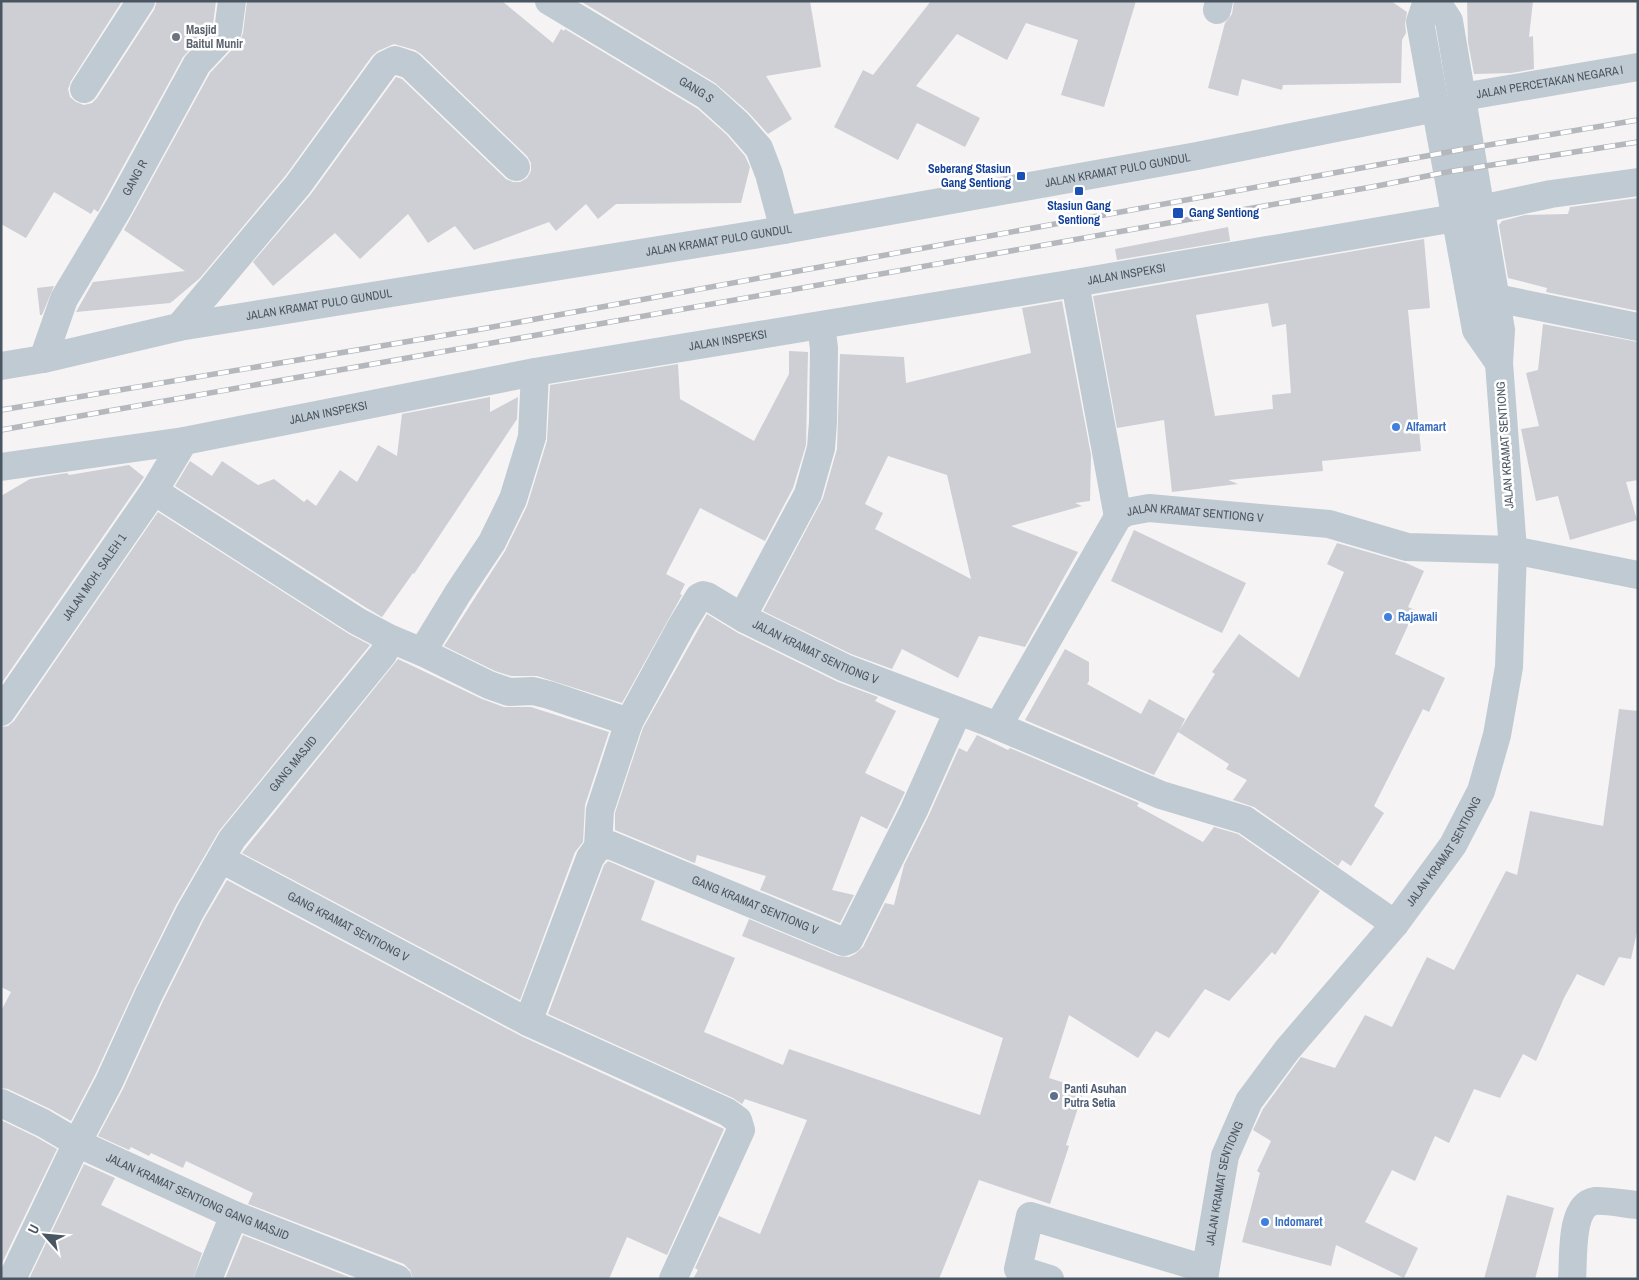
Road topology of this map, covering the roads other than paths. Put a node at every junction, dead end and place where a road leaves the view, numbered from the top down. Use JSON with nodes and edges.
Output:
{"nodes":[{"id":1,"x":141,"y":1,"type":"edge"},
{"id":2,"x":232,"y":1,"type":"edge"},
{"id":3,"x":549,"y":1,"type":"edge"},
{"id":4,"x":1427,"y":1,"type":"edge"},
{"id":5,"x":1436,"y":1,"type":"edge"},
{"id":6,"x":1638,"y":67,"type":"edge"},
{"id":7,"x":84,"y":89,"type":"dead end"},
{"id":8,"x":1462,"y":97,"type":"junction"},
{"id":9,"x":1436,"y":108,"type":"junction"},
{"id":10,"x":516,"y":167,"type":"dead end"},
{"id":11,"x":1638,"y":182,"type":"edge"},
{"id":12,"x":1481,"y":208,"type":"junction"},
{"id":13,"x":1455,"y":218,"type":"junction"},
{"id":14,"x":784,"y":230,"type":"junction"},
{"id":15,"x":1075,"y":283,"type":"junction"},
{"id":16,"x":1496,"y":298,"type":"junction"},
{"id":17,"x":821,"y":326,"type":"junction"},
{"id":18,"x":179,"y":327,"type":"junction"},
{"id":19,"x":1638,"y":327,"type":"edge"},
{"id":20,"x":43,"y":359,"type":"junction"},
{"id":21,"x":1498,"y":364,"type":"junction"},
{"id":22,"x":1,"y":366,"type":"edge"},
{"id":23,"x":535,"y":372,"type":"junction"},
{"id":24,"x":184,"y":441,"type":"junction"},
{"id":25,"x":1,"y":467,"type":"edge"},
{"id":26,"x":154,"y":491,"type":"junction"},
{"id":27,"x":1118,"y":517,"type":"junction"},
{"id":28,"x":1512,"y":550,"type":"junction"},
{"id":29,"x":1638,"y":575,"type":"edge"},
{"id":30,"x":745,"y":619,"type":"junction"},
{"id":31,"x":390,"y":639,"type":"junction"},
{"id":32,"x":422,"y":652,"type":"junction"},
{"id":33,"x":958,"y":711,"type":"junction"},
{"id":34,"x":1,"y":712,"type":"edge"},
{"id":35,"x":629,"y":722,"type":"junction"},
{"id":36,"x":998,"y":726,"type":"junction"},
{"id":37,"x":598,"y":847,"type":"junction"},
{"id":38,"x":222,"y":859,"type":"junction"},
{"id":39,"x":1395,"y":924,"type":"junction"},
{"id":40,"x":528,"y":1022,"type":"junction"},
{"id":41,"x":1,"y":1103,"type":"edge"},
{"id":42,"x":77,"y":1142,"type":"junction"},
{"id":43,"x":1638,"y":1204,"type":"edge"},
{"id":44,"x":234,"y":1215,"type":"junction"},
{"id":45,"x":1204,"y":1274,"type":"edge"},
{"id":46,"x":12,"y":1279,"type":"edge"},
{"id":47,"x":208,"y":1279,"type":"edge"},
{"id":48,"x":398,"y":1279,"type":"edge"},
{"id":49,"x":673,"y":1279,"type":"edge"},
{"id":50,"x":1050,"y":1279,"type":"edge"},
{"id":51,"x":1572,"y":1279,"type":"edge"}],
"edges":[{"from":1,"to":7,"type":"street"},
{"from":2,"to":20,"type":"street","name":"GANG R"},
{"from":3,"to":14,"type":"street","name":"GANG S"},
{"from":4,"to":9,"type":"street","name":"JALAN KRAMAT SENTIONG"},
{"from":5,"to":8,"type":"street","name":"JALAN KRAMAT SENTIONG"},
{"from":6,"to":8,"type":"street","name":"JALAN PERCETAKAN NEGARA I"},
{"from":8,"to":12,"type":"street","name":"JALAN KRAMAT SENTIONG"},
{"from":9,"to":13,"type":"street","name":"JALAN KRAMAT SENTIONG"},
{"from":9,"to":14,"type":"street","name":"JALAN KRAMAT PULO GUNDUL"},
{"from":10,"to":18,"type":"street"},
{"from":11,"to":12,"type":"street"},
{"from":12,"to":16,"type":"street","name":"JALAN KRAMAT SENTIONG"},
{"from":13,"to":15,"type":"street","name":"JALAN INSPEKSI"},
{"from":13,"to":21,"type":"street","name":"JALAN KRAMAT SENTIONG"},
{"from":14,"to":18,"type":"street","name":"JALAN KRAMAT PULO GUNDUL"},
{"from":15,"to":17,"type":"street","name":"JALAN INSPEKSI"},
{"from":15,"to":27,"type":"street"},
{"from":16,"to":19,"type":"street"},
{"from":16,"to":21,"type":"street","name":"JALAN KRAMAT SENTIONG"},
{"from":17,"to":23,"type":"street","name":"JALAN INSPEKSI"},
{"from":17,"to":30,"type":"street"},
{"from":18,"to":20,"type":"street","name":"JALAN KRAMAT PULO GUNDUL"},
{"from":20,"to":22,"type":"street","name":"JALAN KRAMAT PULO GUNDUL"},
{"from":21,"to":28,"type":"street","name":"JALAN KRAMAT SENTIONG"},
{"from":23,"to":24,"type":"street","name":"JALAN INSPEKSI"},
{"from":23,"to":32,"type":"street"},
{"from":24,"to":25,"type":"street","name":"JALAN INSPEKSI"},
{"from":24,"to":26,"type":"street","name":"JALAN MOH. SALEH 1"},
{"from":26,"to":31,"type":"street"},
{"from":26,"to":34,"type":"street","name":"JALAN MOH. SALEH 1"},
{"from":27,"to":28,"type":"street","name":"JALAN KRAMAT SENTIONG V"},
{"from":27,"to":36,"type":"street","name":"JALAN KRAMAT SENTIONG V"},
{"from":28,"to":29,"type":"street","name":"JALAN KRAMAT SENTIONG V"},
{"from":28,"to":39,"type":"street","name":"JALAN KRAMAT SENTIONG"},
{"from":30,"to":33,"type":"street","name":"JALAN KRAMAT SENTIONG V"},
{"from":30,"to":35,"type":"street","name":"JALAN KRAMAT SENTIONG V"},
{"from":31,"to":32,"type":"street"},
{"from":31,"to":38,"type":"street","name":"GANG MASJID"},
{"from":32,"to":35,"type":"street"},
{"from":33,"to":36,"type":"street","name":"JALAN KRAMAT SENTIONG V"},
{"from":33,"to":37,"type":"street","name":"GANG KRAMAT SENTIONG V"},
{"from":35,"to":37,"type":"street"},
{"from":36,"to":39,"type":"street","name":"JALAN KRAMAT SENTIONG V"},
{"from":37,"to":40,"type":"street"},
{"from":38,"to":40,"type":"street","name":"GANG KRAMAT SENTIONG V"},
{"from":38,"to":42,"type":"street","name":"GANG MASJID"},
{"from":39,"to":45,"type":"street","name":"JALAN KRAMAT SENTIONG"},
{"from":40,"to":49,"type":"street","name":"GANG KRAMAT SENTIONG V"},
{"from":41,"to":42,"type":"street","name":"JALAN KRAMAT SENTIONG GANG MASJID"},
{"from":42,"to":44,"type":"street","name":"JALAN KRAMAT SENTIONG GANG MASJID"},
{"from":42,"to":46,"type":"street","name":"GANG MASJID"},
{"from":43,"to":51,"type":"street"},
{"from":44,"to":47,"type":"street"},
{"from":44,"to":48,"type":"street","name":"JALAN KRAMAT SENTIONG GANG MASJID"},
{"from":45,"to":50,"type":"street"}]}
